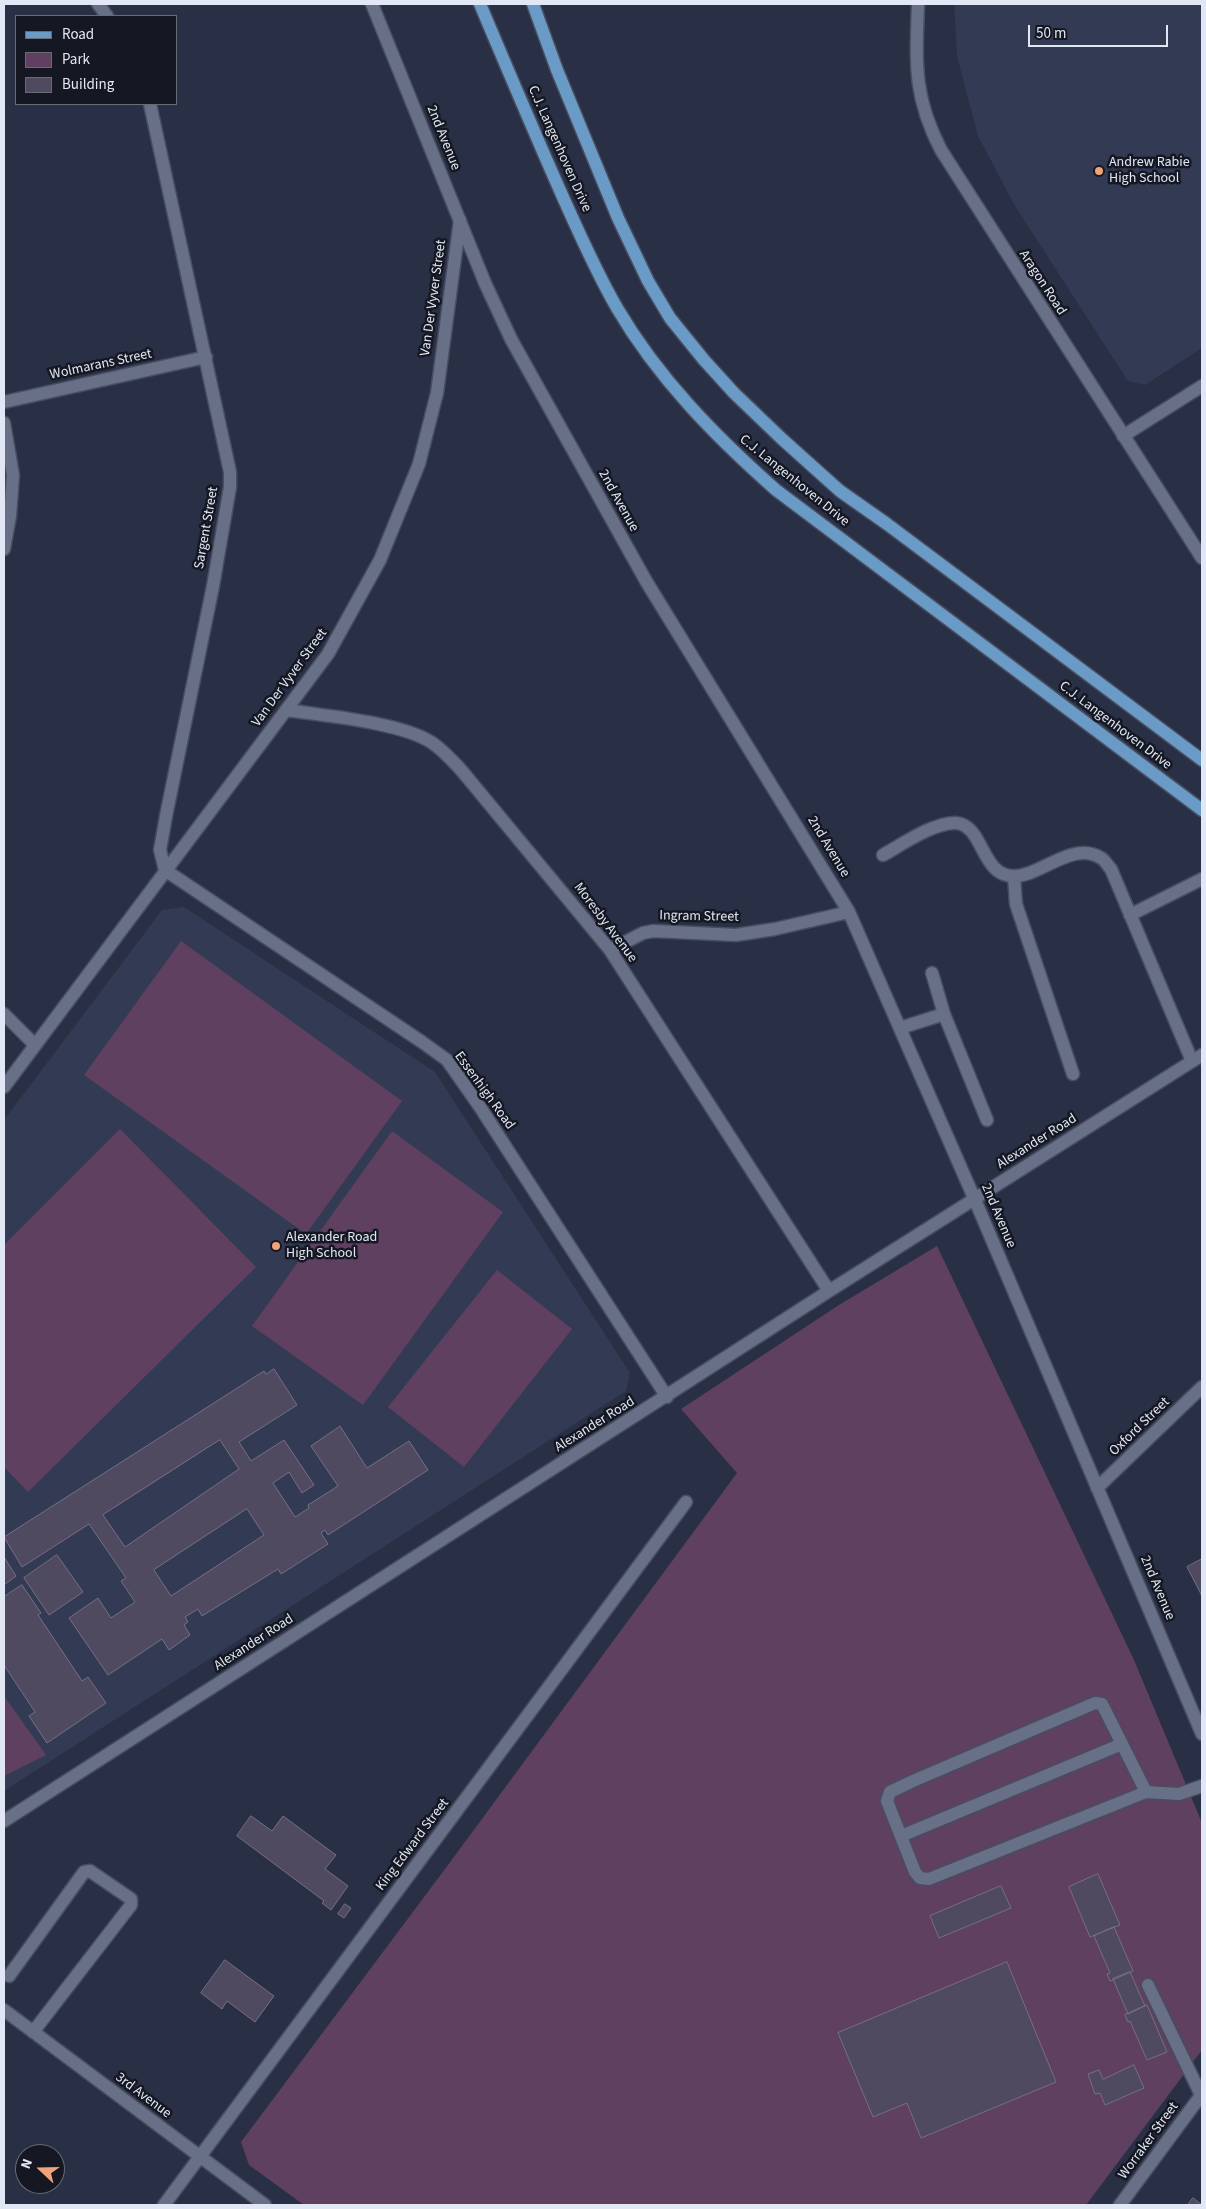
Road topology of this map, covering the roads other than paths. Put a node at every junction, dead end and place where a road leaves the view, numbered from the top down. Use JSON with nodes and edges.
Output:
{"nodes":[{"id":1,"x":98,"y":4,"type":"edge"},
{"id":2,"x":372,"y":4,"type":"edge"},
{"id":3,"x":480,"y":4,"type":"edge"},
{"id":4,"x":533,"y":4,"type":"edge"},
{"id":5,"x":918,"y":4,"type":"edge"},
{"id":6,"x":105,"y":15,"type":"edge"},
{"id":7,"x":150,"y":105,"type":"edge"},
{"id":8,"x":460,"y":220,"type":"junction"},
{"id":9,"x":206,"y":357,"type":"junction"},
{"id":10,"x":1202,"y":386,"type":"edge"},
{"id":11,"x":4,"y":402,"type":"edge"},
{"id":12,"x":4,"y":423,"type":"edge"},
{"id":13,"x":1123,"y":436,"type":"junction"},
{"id":14,"x":4,"y":549,"type":"edge"},
{"id":15,"x":1202,"y":558,"type":"edge"},
{"id":16,"x":287,"y":710,"type":"junction"},
{"id":17,"x":1202,"y":760,"type":"edge"},
{"id":18,"x":1202,"y":810,"type":"edge"},
{"id":19,"x":883,"y":855,"type":"dead end"},
{"id":20,"x":165,"y":870,"type":"junction"},
{"id":21,"x":1014,"y":876,"type":"junction"},
{"id":22,"x":1202,"y":879,"type":"edge"},
{"id":23,"x":849,"y":912,"type":"junction"},
{"id":24,"x":1130,"y":915,"type":"junction"},
{"id":25,"x":610,"y":950,"type":"junction"},
{"id":26,"x":932,"y":974,"type":"dead end"},
{"id":27,"x":4,"y":1014,"type":"edge"},
{"id":28,"x":944,"y":1014,"type":"junction"},
{"id":29,"x":900,"y":1028,"type":"junction"},
{"id":30,"x":35,"y":1045,"type":"junction"},
{"id":31,"x":1197,"y":1058,"type":"edge"},
{"id":32,"x":1073,"y":1074,"type":"dead end"},
{"id":33,"x":4,"y":1087,"type":"edge"},
{"id":34,"x":987,"y":1120,"type":"dead end"},
{"id":35,"x":975,"y":1200,"type":"junction"},
{"id":36,"x":829,"y":1291,"type":"junction"},
{"id":37,"x":1202,"y":1387,"type":"edge"},
{"id":38,"x":667,"y":1397,"type":"junction"},
{"id":39,"x":1098,"y":1488,"type":"junction"},
{"id":40,"x":686,"y":1502,"type":"dead end"},
{"id":41,"x":1202,"y":1734,"type":"edge"},
{"id":42,"x":1122,"y":1744,"type":"junction"},
{"id":43,"x":1202,"y":1786,"type":"edge"},
{"id":44,"x":1146,"y":1792,"type":"junction"},
{"id":45,"x":4,"y":1821,"type":"edge"},
{"id":46,"x":901,"y":1836,"type":"junction"},
{"id":47,"x":9,"y":1976,"type":"dead end"},
{"id":48,"x":1148,"y":1985,"type":"dead end"},
{"id":49,"x":4,"y":2010,"type":"edge"},
{"id":50,"x":33,"y":2032,"type":"junction"},
{"id":51,"x":1202,"y":2095,"type":"edge"},
{"id":52,"x":200,"y":2156,"type":"junction"},
{"id":53,"x":164,"y":2205,"type":"edge"},
{"id":54,"x":265,"y":2205,"type":"edge"},
{"id":55,"x":1120,"y":2205,"type":"edge"}],
"edges":[{"from":1,"to":6,"type":"street"},
{"from":2,"to":8,"type":"street","name":"2nd Avenue"},
{"from":3,"to":18,"type":"main road","name":"C.J. Langenhoven Drive"},
{"from":4,"to":17,"type":"main road","name":"C.J. Langenhoven Drive"},
{"from":5,"to":13,"type":"street","name":"Aragon Road"},
{"from":7,"to":9,"type":"street","name":"Sargent Street"},
{"from":8,"to":16,"type":"street","name":"Van Der Vyver Street"},
{"from":8,"to":23,"type":"street","name":"2nd Avenue"},
{"from":9,"to":11,"type":"street","name":"Wolmarans Street"},
{"from":9,"to":20,"type":"street","name":"Sargent Street"},
{"from":10,"to":13,"type":"street"},
{"from":12,"to":14,"type":"street"},
{"from":13,"to":15,"type":"street","name":"Aragon Road"},
{"from":16,"to":20,"type":"street","name":"Van Der Vyver Street"},
{"from":16,"to":25,"type":"street","name":"Moresby Avenue"},
{"from":19,"to":21,"type":"street"},
{"from":20,"to":30,"type":"street","name":"Van Der Vyver Street"},
{"from":20,"to":38,"type":"street","name":"Essenhigh Road"},
{"from":21,"to":24,"type":"street"},
{"from":21,"to":32,"type":"street"},
{"from":22,"to":24,"type":"street"},
{"from":23,"to":25,"type":"street","name":"Ingram Street"},
{"from":23,"to":29,"type":"street","name":"2nd Avenue"},
{"from":24,"to":31,"type":"street"},
{"from":25,"to":36,"type":"street","name":"Moresby Avenue"},
{"from":26,"to":28,"type":"street"},
{"from":27,"to":30,"type":"street"},
{"from":28,"to":29,"type":"street"},
{"from":28,"to":34,"type":"street"},
{"from":29,"to":35,"type":"street","name":"2nd Avenue"},
{"from":30,"to":33,"type":"street","name":"Van Der Vyver Street"},
{"from":31,"to":35,"type":"street","name":"Alexander Road"},
{"from":35,"to":36,"type":"street","name":"Alexander Road"},
{"from":35,"to":39,"type":"street","name":"2nd Avenue"},
{"from":36,"to":38,"type":"street","name":"Alexander Road"},
{"from":37,"to":39,"type":"street","name":"Oxford Street"},
{"from":38,"to":45,"type":"street","name":"Alexander Road"},
{"from":39,"to":41,"type":"street","name":"2nd Avenue"},
{"from":40,"to":52,"type":"street","name":"King Edward Street"},
{"from":42,"to":44,"type":"street"},
{"from":42,"to":46,"type":"street"},
{"from":42,"to":46,"type":"street"},
{"from":43,"to":44,"type":"street"},
{"from":44,"to":46,"type":"street"},
{"from":47,"to":50,"type":"street"},
{"from":48,"to":51,"type":"street"},
{"from":49,"to":50,"type":"street","name":"3rd Avenue"},
{"from":50,"to":52,"type":"street","name":"3rd Avenue"},
{"from":51,"to":55,"type":"street","name":"Worraker Street"},
{"from":52,"to":53,"type":"street","name":"King Edward Street"},
{"from":52,"to":54,"type":"street","name":"3rd Avenue"}]}
